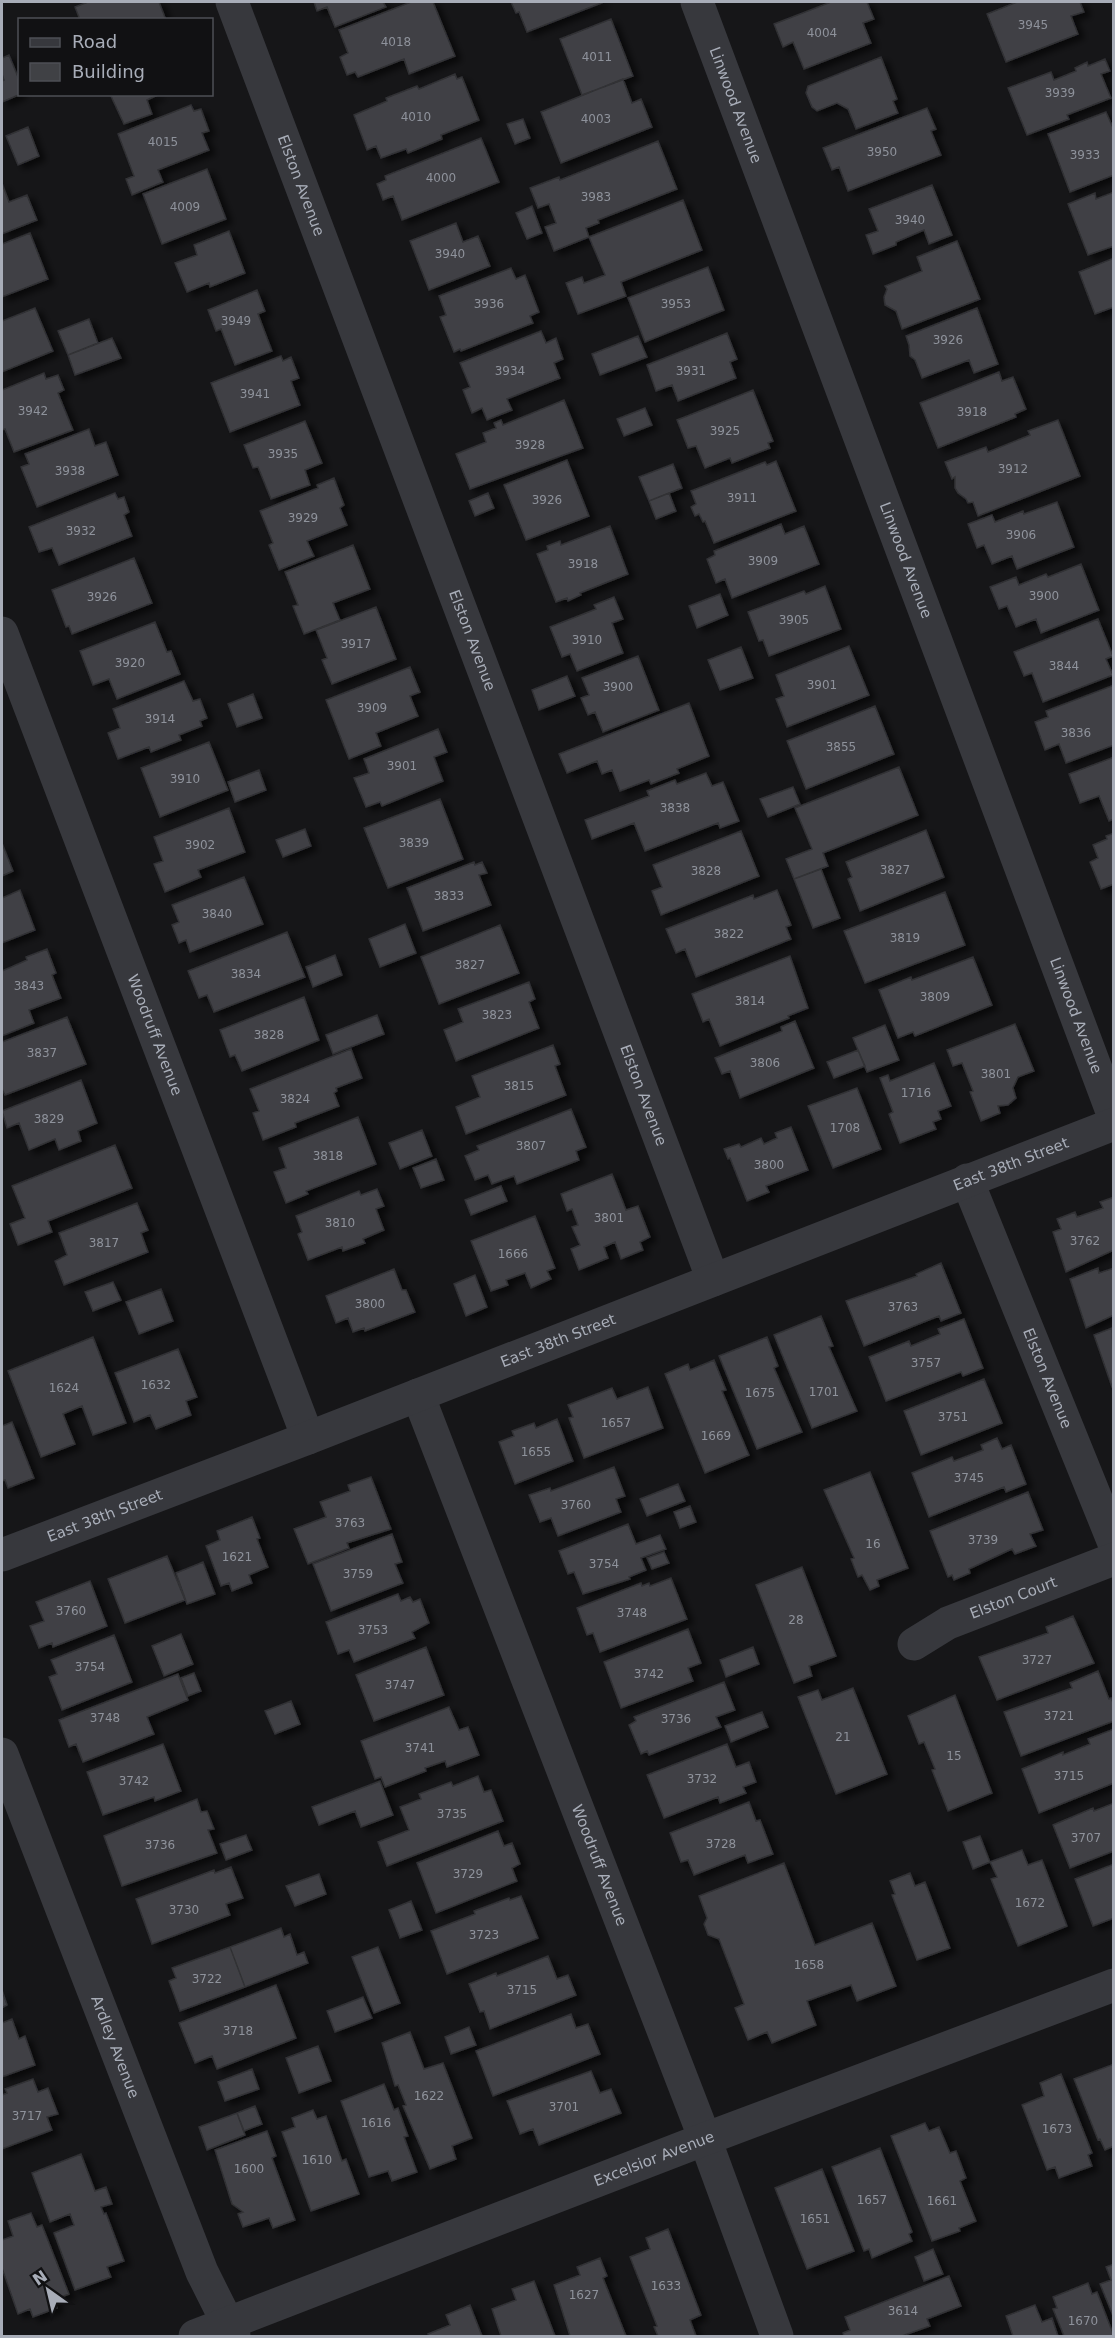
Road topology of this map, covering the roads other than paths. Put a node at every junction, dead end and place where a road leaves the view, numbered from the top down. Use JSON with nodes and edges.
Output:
{"nodes":[{"id":1,"x":232,"y":2,"type":"edge"},
{"id":2,"x":697,"y":2,"type":"edge"},
{"id":3,"x":2,"y":633,"type":"edge"},
{"id":4,"x":1113,"y":1117,"type":"edge"},
{"id":5,"x":1113,"y":1124,"type":"edge"},
{"id":6,"x":967,"y":1180,"type":"junction"},
{"id":7,"x":713,"y":1280,"type":"junction"},
{"id":8,"x":418,"y":1395,"type":"junction"},
{"id":9,"x":308,"y":1438,"type":"junction"},
{"id":10,"x":1113,"y":1543,"type":"edge"},
{"id":11,"x":2,"y":1555,"type":"edge"},
{"id":12,"x":1113,"y":1559,"type":"edge"},
{"id":13,"x":914,"y":1644,"type":"dead end"},
{"id":14,"x":2,"y":1754,"type":"edge"},
{"id":15,"x":1113,"y":1985,"type":"edge"},
{"id":16,"x":705,"y":2139,"type":"junction"},
{"id":17,"x":231,"y":2330,"type":"edge"},
{"id":18,"x":195,"y":2337,"type":"edge"},
{"id":19,"x":777,"y":2337,"type":"edge"}],
"edges":[{"from":1,"to":7,"type":"street","name":"Elston Avenue"},
{"from":2,"to":4,"type":"street","name":"Linwood Avenue"},
{"from":3,"to":9,"type":"street","name":"Woodruff Avenue"},
{"from":5,"to":6,"type":"street","name":"East 38th Street"},
{"from":6,"to":7,"type":"street","name":"East 38th Street"},
{"from":6,"to":10,"type":"street","name":"Elston Avenue"},
{"from":7,"to":8,"type":"street","name":"East 38th Street"},
{"from":8,"to":9,"type":"street","name":"East 38th Street"},
{"from":8,"to":16,"type":"street","name":"Woodruff Avenue"},
{"from":9,"to":11,"type":"street","name":"East 38th Street"},
{"from":12,"to":13,"type":"street","name":"Elston Court"},
{"from":14,"to":17,"type":"street","name":"Ardley Avenue"},
{"from":15,"to":16,"type":"street","name":"Excelsior Avenue"},
{"from":16,"to":17,"type":"street","name":"Excelsior Avenue"},
{"from":16,"to":19,"type":"street","name":"Woodruff Avenue"},
{"from":17,"to":18,"type":"street","name":"Excelsior Avenue"}]}
